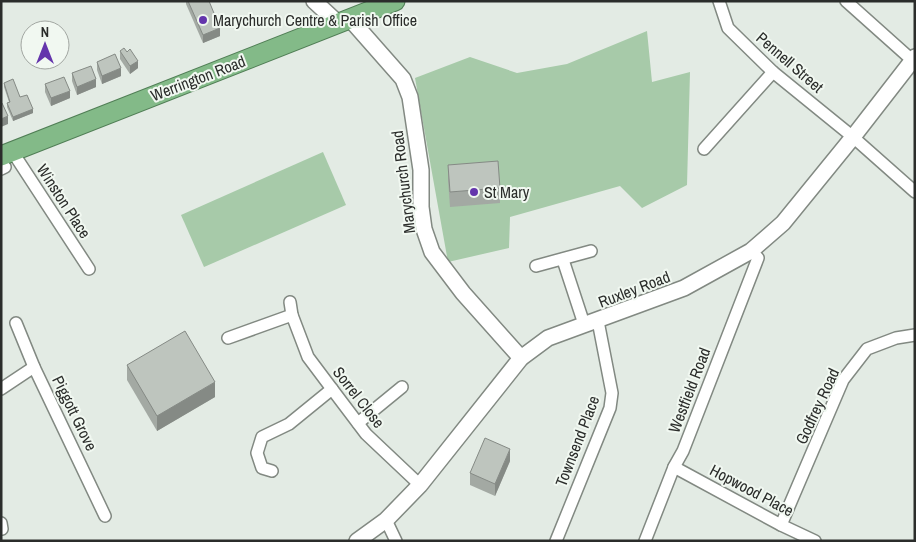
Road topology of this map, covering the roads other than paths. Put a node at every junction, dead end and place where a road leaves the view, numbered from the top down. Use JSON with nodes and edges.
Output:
{"nodes":[{"id":1,"x":314,"y":1,"type":"edge"},
{"id":2,"x":395,"y":1,"type":"edge"},
{"id":3,"x":718,"y":1,"type":"edge"},
{"id":4,"x":846,"y":1,"type":"edge"},
{"id":5,"x":345,"y":22,"type":"junction"},
{"id":6,"x":914,"y":58,"type":"edge"},
{"id":7,"x":773,"y":72,"type":"junction"},
{"id":8,"x":853,"y":137,"type":"junction"},
{"id":9,"x":704,"y":149,"type":"dead end"},
{"id":10,"x":5,"y":161,"type":"edge"},
{"id":11,"x":915,"y":192,"type":"edge"},
{"id":12,"x":591,"y":250,"type":"dead end"},
{"id":13,"x":751,"y":251,"type":"junction"},
{"id":14,"x":563,"y":260,"type":"junction"},
{"id":15,"x":536,"y":266,"type":"dead end"},
{"id":16,"x":89,"y":269,"type":"dead end"},
{"id":17,"x":290,"y":302,"type":"dead end"},
{"id":18,"x":292,"y":315,"type":"junction"},
{"id":19,"x":591,"y":322,"type":"junction"},
{"id":20,"x":16,"y":323,"type":"dead end"},
{"id":21,"x":915,"y":335,"type":"edge"},
{"id":22,"x":228,"y":338,"type":"dead end"},
{"id":23,"x":521,"y":358,"type":"junction"},
{"id":24,"x":34,"y":367,"type":"junction"},
{"id":25,"x":402,"y":387,"type":"dead end"},
{"id":26,"x":1,"y":389,"type":"edge"},
{"id":27,"x":332,"y":389,"type":"junction"},
{"id":28,"x":358,"y":423,"type":"junction"},
{"id":29,"x":674,"y":467,"type":"junction"},
{"id":30,"x":272,"y":470,"type":"dead end"},
{"id":31,"x":420,"y":485,"type":"junction"},
{"id":32,"x":106,"y":516,"type":"dead end"},
{"id":33,"x":386,"y":520,"type":"junction"},
{"id":34,"x":1,"y":523,"type":"edge"},
{"id":35,"x":781,"y":525,"type":"junction"},
{"id":36,"x":2,"y":529,"type":"edge"},
{"id":37,"x":357,"y":541,"type":"edge"},
{"id":38,"x":396,"y":541,"type":"edge"},
{"id":39,"x":556,"y":541,"type":"edge"},
{"id":40,"x":645,"y":541,"type":"edge"},
{"id":41,"x":815,"y":541,"type":"edge"}],
"edges":[{"from":1,"to":5,"type":"street","name":"Marychurch Road"},
{"from":2,"to":5,"type":"highway","name":"Werrington Road"},
{"from":3,"to":7,"type":"street","name":"Pennell Street"},
{"from":4,"to":6,"type":"street"},
{"from":5,"to":10,"type":"highway","name":"Werrington Road"},
{"from":5,"to":23,"type":"street","name":"Marychurch Road"},
{"from":6,"to":8,"type":"street","name":"Ruxley Road"},
{"from":7,"to":8,"type":"street","name":"Pennell Street"},
{"from":7,"to":9,"type":"street"},
{"from":8,"to":11,"type":"street","name":"Pennell Street"},
{"from":8,"to":13,"type":"street","name":"Ruxley Road"},
{"from":10,"to":16,"type":"street","name":"Winston Place"},
{"from":12,"to":14,"type":"street"},
{"from":13,"to":19,"type":"street","name":"Ruxley Road"},
{"from":13,"to":29,"type":"street","name":"Westfield Road"},
{"from":14,"to":15,"type":"street"},
{"from":14,"to":19,"type":"street","name":"Townsend Place"},
{"from":17,"to":18,"type":"street","name":"Sorrel Close"},
{"from":18,"to":22,"type":"street"},
{"from":18,"to":27,"type":"street","name":"Sorrel Close"},
{"from":19,"to":23,"type":"street","name":"Ruxley Road"},
{"from":19,"to":39,"type":"street","name":"Townsend Place"},
{"from":20,"to":24,"type":"street","name":"Piggott Grove"},
{"from":21,"to":35,"type":"street","name":"Godfrey Road"},
{"from":23,"to":31,"type":"street","name":"Ruxley Road"},
{"from":24,"to":26,"type":"street"},
{"from":24,"to":32,"type":"street","name":"Piggott Grove"},
{"from":25,"to":28,"type":"street"},
{"from":27,"to":28,"type":"street","name":"Sorrel Close"},
{"from":27,"to":30,"type":"street"},
{"from":28,"to":31,"type":"street","name":"Sorrel Close"},
{"from":29,"to":35,"type":"street","name":"Hopwood Place"},
{"from":29,"to":40,"type":"street","name":"Westfield Road"},
{"from":31,"to":33,"type":"street","name":"Ruxley Road"},
{"from":33,"to":37,"type":"street","name":"Ruxley Road"},
{"from":33,"to":38,"type":"street"},
{"from":34,"to":36,"type":"street"},
{"from":35,"to":41,"type":"street","name":"Hopwood Place"}]}
